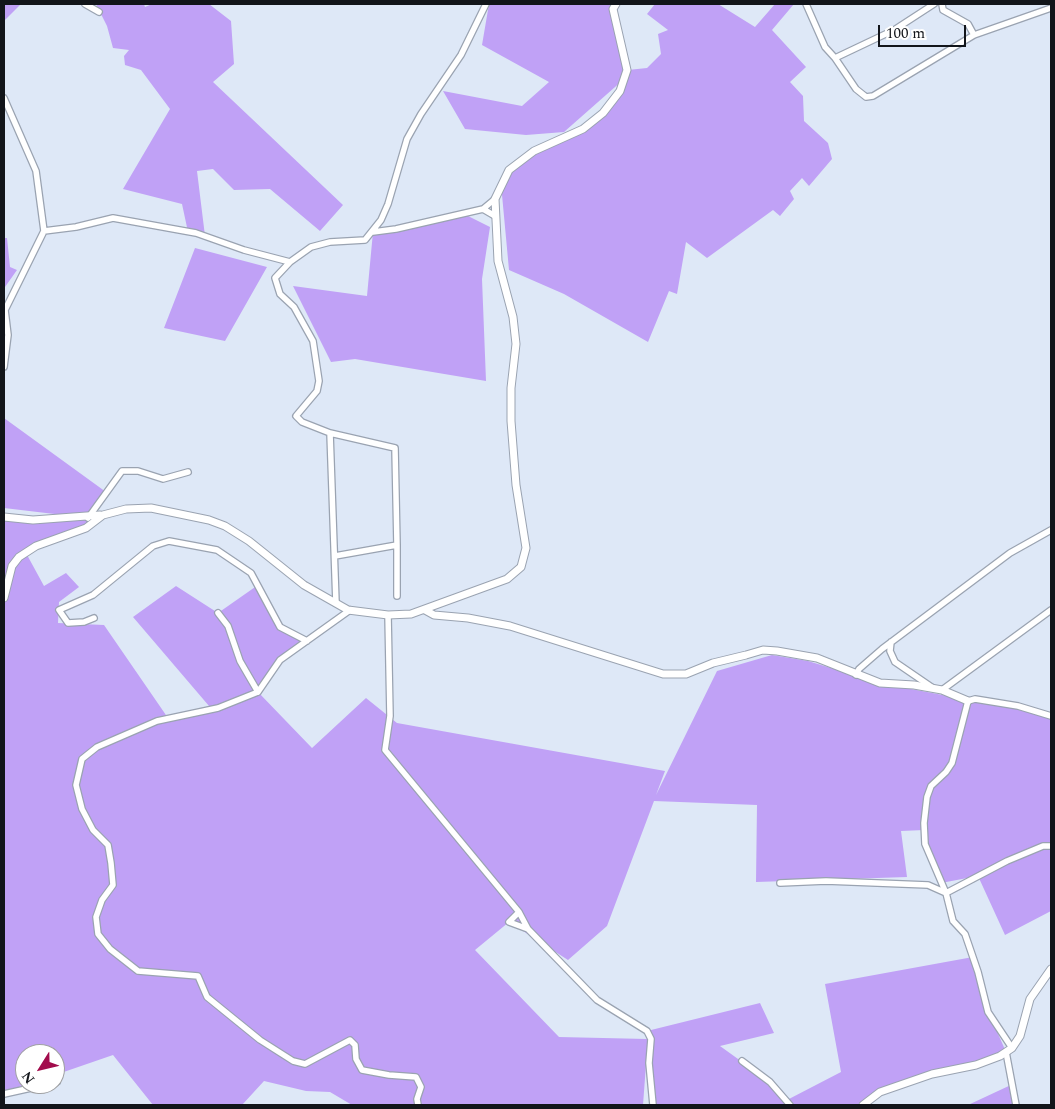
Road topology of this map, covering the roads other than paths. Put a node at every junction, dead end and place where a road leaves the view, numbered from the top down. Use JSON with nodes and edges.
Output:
{"nodes":[{"id":1,"x":85,"y":4,"type":"edge"},
{"id":2,"x":486,"y":4,"type":"edge"},
{"id":3,"x":616,"y":4,"type":"edge"},
{"id":4,"x":806,"y":4,"type":"edge"},
{"id":5,"x":934,"y":4,"type":"edge"},
{"id":6,"x":942,"y":4,"type":"edge"},
{"id":7,"x":1051,"y":8,"type":"edge"},
{"id":8,"x":99,"y":12,"type":"dead end"},
{"id":9,"x":974,"y":35,"type":"junction"},
{"id":10,"x":835,"y":58,"type":"junction"},
{"id":11,"x":4,"y":98,"type":"edge"},
{"id":12,"x":495,"y":199,"type":"junction"},
{"id":13,"x":483,"y":209,"type":"junction"},
{"id":14,"x":495,"y":216,"type":"junction"},
{"id":15,"x":44,"y":231,"type":"junction"},
{"id":16,"x":373,"y":232,"type":"junction"},
{"id":17,"x":290,"y":262,"type":"junction"},
{"id":18,"x":4,"y":367,"type":"edge"},
{"id":19,"x":330,"y":433,"type":"junction"},
{"id":20,"x":188,"y":472,"type":"dead end"},
{"id":21,"x":103,"y":515,"type":"junction"},
{"id":22,"x":4,"y":517,"type":"edge"},
{"id":23,"x":88,"y":518,"type":"junction"},
{"id":24,"x":1051,"y":530,"type":"edge"},
{"id":25,"x":397,"y":545,"type":"junction"},
{"id":26,"x":335,"y":556,"type":"junction"},
{"id":27,"x":397,"y":596,"type":"dead end"},
{"id":28,"x":4,"y":598,"type":"edge"},
{"id":29,"x":336,"y":603,"type":"junction"},
{"id":30,"x":350,"y":610,"type":"junction"},
{"id":31,"x":425,"y":610,"type":"junction"},
{"id":32,"x":1051,"y":610,"type":"edge"},
{"id":33,"x":218,"y":613,"type":"dead end"},
{"id":34,"x":388,"y":615,"type":"junction"},
{"id":35,"x":94,"y":618,"type":"dead end"},
{"id":36,"x":307,"y":641,"type":"junction"},
{"id":37,"x":891,"y":642,"type":"junction"},
{"id":38,"x":856,"y":675,"type":"junction"},
{"id":39,"x":933,"y":688,"type":"junction"},
{"id":40,"x":942,"y":690,"type":"junction"},
{"id":41,"x":258,"y":692,"type":"junction"},
{"id":42,"x":968,"y":700,"type":"junction"},
{"id":43,"x":1051,"y":716,"type":"edge"},
{"id":44,"x":1051,"y":846,"type":"edge"},
{"id":45,"x":780,"y":884,"type":"dead end"},
{"id":46,"x":946,"y":893,"type":"junction"},
{"id":47,"x":519,"y":912,"type":"junction"},
{"id":48,"x":528,"y":929,"type":"junction"},
{"id":49,"x":1051,"y":969,"type":"edge"},
{"id":50,"x":1009,"y":1050,"type":"junction"},
{"id":51,"x":742,"y":1061,"type":"dead end"},
{"id":52,"x":418,"y":1105,"type":"edge"},
{"id":53,"x":653,"y":1105,"type":"edge"},
{"id":54,"x":790,"y":1105,"type":"edge"},
{"id":55,"x":863,"y":1105,"type":"edge"},
{"id":56,"x":1016,"y":1105,"type":"edge"}],
"edges":[{"from":1,"to":8,"type":"street"},
{"from":2,"to":16,"type":"street"},
{"from":3,"to":12,"type":"street"},
{"from":4,"to":10,"type":"street"},
{"from":5,"to":10,"type":"street"},
{"from":6,"to":9,"type":"street"},
{"from":7,"to":9,"type":"street"},
{"from":9,"to":10,"type":"street"},
{"from":11,"to":15,"type":"street"},
{"from":12,"to":13,"type":"street"},
{"from":12,"to":14,"type":"street"},
{"from":13,"to":14,"type":"street"},
{"from":13,"to":16,"type":"street"},
{"from":14,"to":31,"type":"street"},
{"from":15,"to":17,"type":"street"},
{"from":15,"to":18,"type":"street"},
{"from":16,"to":17,"type":"street"},
{"from":17,"to":19,"type":"street"},
{"from":19,"to":25,"type":"street"},
{"from":19,"to":26,"type":"street"},
{"from":20,"to":23,"type":"street"},
{"from":21,"to":23,"type":"street"},
{"from":21,"to":28,"type":"street"},
{"from":21,"to":29,"type":"street"},
{"from":22,"to":23,"type":"street"},
{"from":24,"to":37,"type":"street"},
{"from":25,"to":26,"type":"street"},
{"from":25,"to":27,"type":"street"},
{"from":26,"to":29,"type":"street"},
{"from":29,"to":30,"type":"street"},
{"from":30,"to":34,"type":"street"},
{"from":30,"to":36,"type":"street"},
{"from":31,"to":34,"type":"street"},
{"from":31,"to":38,"type":"street"},
{"from":32,"to":40,"type":"street"},
{"from":33,"to":41,"type":"street"},
{"from":34,"to":47,"type":"street"},
{"from":35,"to":36,"type":"street"},
{"from":36,"to":41,"type":"street"},
{"from":37,"to":38,"type":"street"},
{"from":37,"to":39,"type":"street"},
{"from":38,"to":39,"type":"street"},
{"from":39,"to":40,"type":"street"},
{"from":40,"to":42,"type":"street"},
{"from":41,"to":52,"type":"street"},
{"from":42,"to":43,"type":"street"},
{"from":42,"to":46,"type":"street"},
{"from":44,"to":46,"type":"street"},
{"from":45,"to":46,"type":"street"},
{"from":46,"to":50,"type":"street"},
{"from":47,"to":48,"type":"street"},
{"from":47,"to":48,"type":"street"},
{"from":48,"to":53,"type":"street"},
{"from":49,"to":50,"type":"street"},
{"from":50,"to":55,"type":"street"},
{"from":50,"to":56,"type":"street"},
{"from":51,"to":54,"type":"street"}]}
